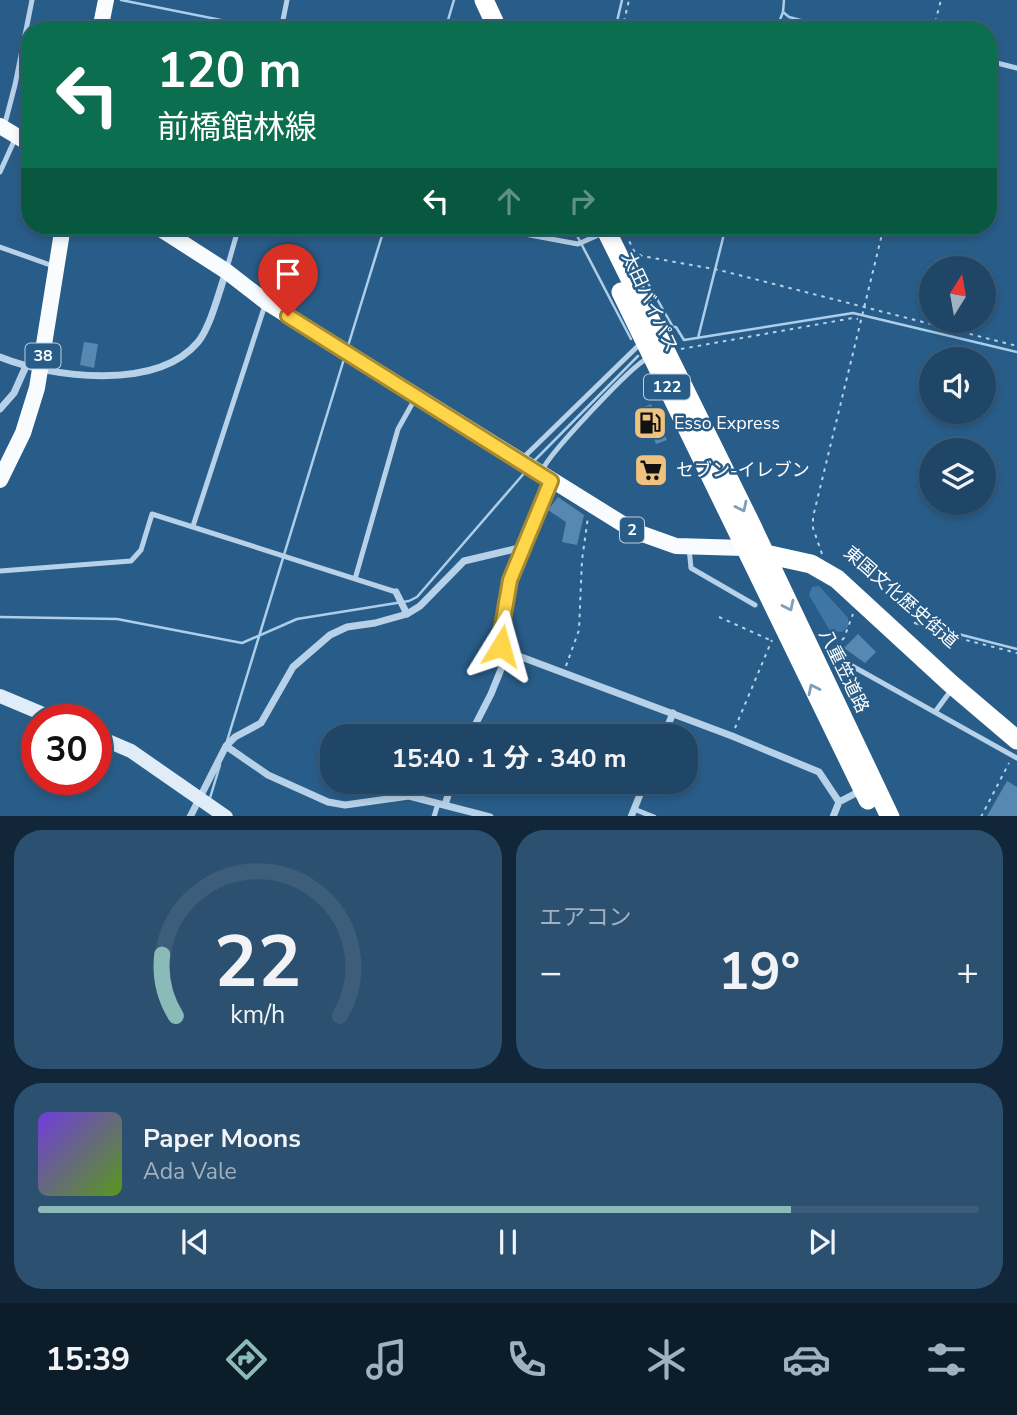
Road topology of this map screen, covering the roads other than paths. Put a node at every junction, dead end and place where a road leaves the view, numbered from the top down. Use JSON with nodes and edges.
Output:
{"nodes":[{"id":1,"x":32,"y":0,"type":"edge"},
{"id":2,"x":106,"y":0,"type":"edge"},
{"id":3,"x":287,"y":0,"type":"edge"},
{"id":4,"x":484,"y":0,"type":"edge"},
{"id":5,"x":496,"y":0,"type":"edge"},
{"id":6,"x":28,"y":21,"type":"edge"},
{"id":7,"x":102,"y":21,"type":"edge"},
{"id":8,"x":283,"y":21,"type":"edge"},
{"id":9,"x":494,"y":21,"type":"edge"},
{"id":10,"x":506,"y":21,"type":"edge"},
{"id":11,"x":21,"y":55,"type":"edge"},
{"id":12,"x":997,"y":63,"type":"edge"},
{"id":13,"x":1017,"y":68,"type":"edge"},
{"id":14,"x":12,"y":134,"type":"edge"},
{"id":15,"x":0,"y":172,"type":"edge"},
{"id":16,"x":62,"y":235,"type":"edge"},
{"id":17,"x":170,"y":235,"type":"edge"},
{"id":18,"x":236,"y":235,"type":"edge"},
{"id":19,"x":530,"y":235,"type":"edge"},
{"id":20,"x":594,"y":235,"type":"edge"},
{"id":21,"x":607,"y":235,"type":"edge"},
{"id":22,"x":0,"y":247,"type":"edge"},
{"id":23,"x":57,"y":268,"type":"junction"},
{"id":24,"x":226,"y":271,"type":"junction"},
{"id":25,"x":266,"y":302,"type":"junction"},
{"id":26,"x":654,"y":351,"type":"junction"},
{"id":27,"x":0,"y":357,"type":"edge"},
{"id":28,"x":34,"y":368,"type":"junction"},
{"id":29,"x":416,"y":397,"type":"junction"},
{"id":30,"x":0,"y":409,"type":"edge"},
{"id":31,"x":534,"y":470,"type":"junction"},
{"id":32,"x":0,"y":480,"type":"edge"},
{"id":33,"x":193,"y":526,"type":"junction"},
{"id":34,"x":523,"y":547,"type":"junction"},
{"id":35,"x":689,"y":547,"type":"junction"},
{"id":36,"x":756,"y":549,"type":"junction"},
{"id":37,"x":0,"y":571,"type":"edge"},
{"id":38,"x":355,"y":579,"type":"junction"},
{"id":39,"x":398,"y":594,"type":"joint"},
{"id":40,"x":755,"y":605,"type":"dead end"},
{"id":41,"x":406,"y":610,"type":"junction"},
{"id":42,"x":508,"y":652,"type":"junction"},
{"id":43,"x":845,"y":662,"type":"dead end"},
{"id":44,"x":954,"y":687,"type":"junction"},
{"id":45,"x":0,"y":696,"type":"edge"},
{"id":46,"x":21,"y":705,"type":"edge"},
{"id":47,"x":934,"y":712,"type":"junction"},
{"id":48,"x":673,"y":713,"type":"junction"},
{"id":49,"x":476,"y":724,"type":"edge"},
{"id":50,"x":668,"y":724,"type":"edge"},
{"id":51,"x":1017,"y":724,"type":"edge"},
{"id":52,"x":112,"y":743,"type":"edge"},
{"id":53,"x":226,"y":746,"type":"junction"},
{"id":54,"x":1013,"y":752,"type":"edge"},
{"id":55,"x":863,"y":790,"type":"junction"},
{"id":56,"x":446,"y":794,"type":"edge"},
{"id":57,"x":640,"y":794,"type":"edge"},
{"id":58,"x":200,"y":798,"type":"junction"},
{"id":59,"x":839,"y":802,"type":"junction"},
{"id":60,"x":441,"y":804,"type":"junction"},
{"id":61,"x":633,"y":813,"type":"edge"},
{"id":62,"x":191,"y":816,"type":"edge"},
{"id":63,"x":225,"y":816,"type":"edge"},
{"id":64,"x":435,"y":816,"type":"edge"},
{"id":65,"x":486,"y":816,"type":"edge"},
{"id":66,"x":833,"y":816,"type":"edge"},
{"id":67,"x":876,"y":816,"type":"edge"},
{"id":68,"x":890,"y":816,"type":"edge"}],
"edges":[{"from":1,"to":6,"type":"lane"},
{"from":2,"to":7,"type":"main road"},
{"from":3,"to":8,"type":"lane"},
{"from":4,"to":9,"type":"highway"},
{"from":5,"to":10,"type":"highway"},
{"from":11,"to":14,"type":"lane"},
{"from":12,"to":13,"type":"lane"},
{"from":14,"to":15,"type":"lane"},
{"from":16,"to":23,"type":"main road","number":"38"},
{"from":17,"to":24,"type":"main road","number":"2"},
{"from":18,"to":24,"type":"lane"},
{"from":19,"to":20,"type":"lane"},
{"from":21,"to":26,"type":"highway","name":"太田バイパス","number":"122"},
{"from":22,"to":23,"type":"lane"},
{"from":23,"to":28,"type":"main road","number":"38"},
{"from":24,"to":25,"type":"main road","number":"2"},
{"from":24,"to":28,"type":"street"},
{"from":25,"to":29,"type":"main road","number":"2"},
{"from":25,"to":33,"type":"lane"},
{"from":26,"to":31,"type":"lane"},
{"from":26,"to":31,"type":"lane"},
{"from":26,"to":36,"type":"highway","name":"太田バイパス","number":"122"},
{"from":27,"to":28,"type":"street"},
{"from":28,"to":30,"type":"street"},
{"from":28,"to":32,"type":"main road","number":"38"},
{"from":29,"to":31,"type":"main road","number":"2"},
{"from":29,"to":38,"type":"lane"},
{"from":31,"to":34,"type":"street"},
{"from":31,"to":35,"type":"main road","number":"2"},
{"from":33,"to":37,"type":"lane"},
{"from":33,"to":38,"type":"lane"},
{"from":34,"to":41,"type":"street"},
{"from":34,"to":42,"type":"street"},
{"from":35,"to":36,"type":"main road","number":"2"},
{"from":35,"to":40,"type":"lane"},
{"from":36,"to":44,"type":"highway","name":"東国文化歴史街道"},
{"from":36,"to":51,"type":"highway","name":"東国文化歴史街道"},
{"from":55,"to":36,"type":"highway","name":"八重笠道路","number":"122","one_way":true},
{"from":36,"to":68,"type":"highway","name":"八重笠道路","number":"122","one_way":true},
{"from":38,"to":39,"type":"lane"},
{"from":39,"to":41,"type":"street"},
{"from":41,"to":53,"type":"street"},
{"from":42,"to":48,"type":"street"},
{"from":42,"to":49,"type":"street"},
{"from":43,"to":47,"type":"lane"},
{"from":44,"to":47,"type":"lane"},
{"from":44,"to":54,"type":"highway","name":"東国文化歴史街道"},
{"from":45,"to":46,"type":"street"},
{"from":47,"to":54,"type":"lane"},
{"from":48,"to":50,"type":"street"},
{"from":48,"to":59,"type":"street"},
{"from":52,"to":58,"type":"street"},
{"from":53,"to":58,"type":"street"},
{"from":53,"to":60,"type":"street"},
{"from":55,"to":59,"type":"street"},
{"from":55,"to":67,"type":"highway","name":"八重笠道路","number":"122"},
{"from":56,"to":60,"type":"street"},
{"from":57,"to":61,"type":"street"},
{"from":58,"to":62,"type":"street"},
{"from":58,"to":63,"type":"street"},
{"from":59,"to":66,"type":"street"},
{"from":60,"to":64,"type":"lane"},
{"from":60,"to":65,"type":"street"}]}
